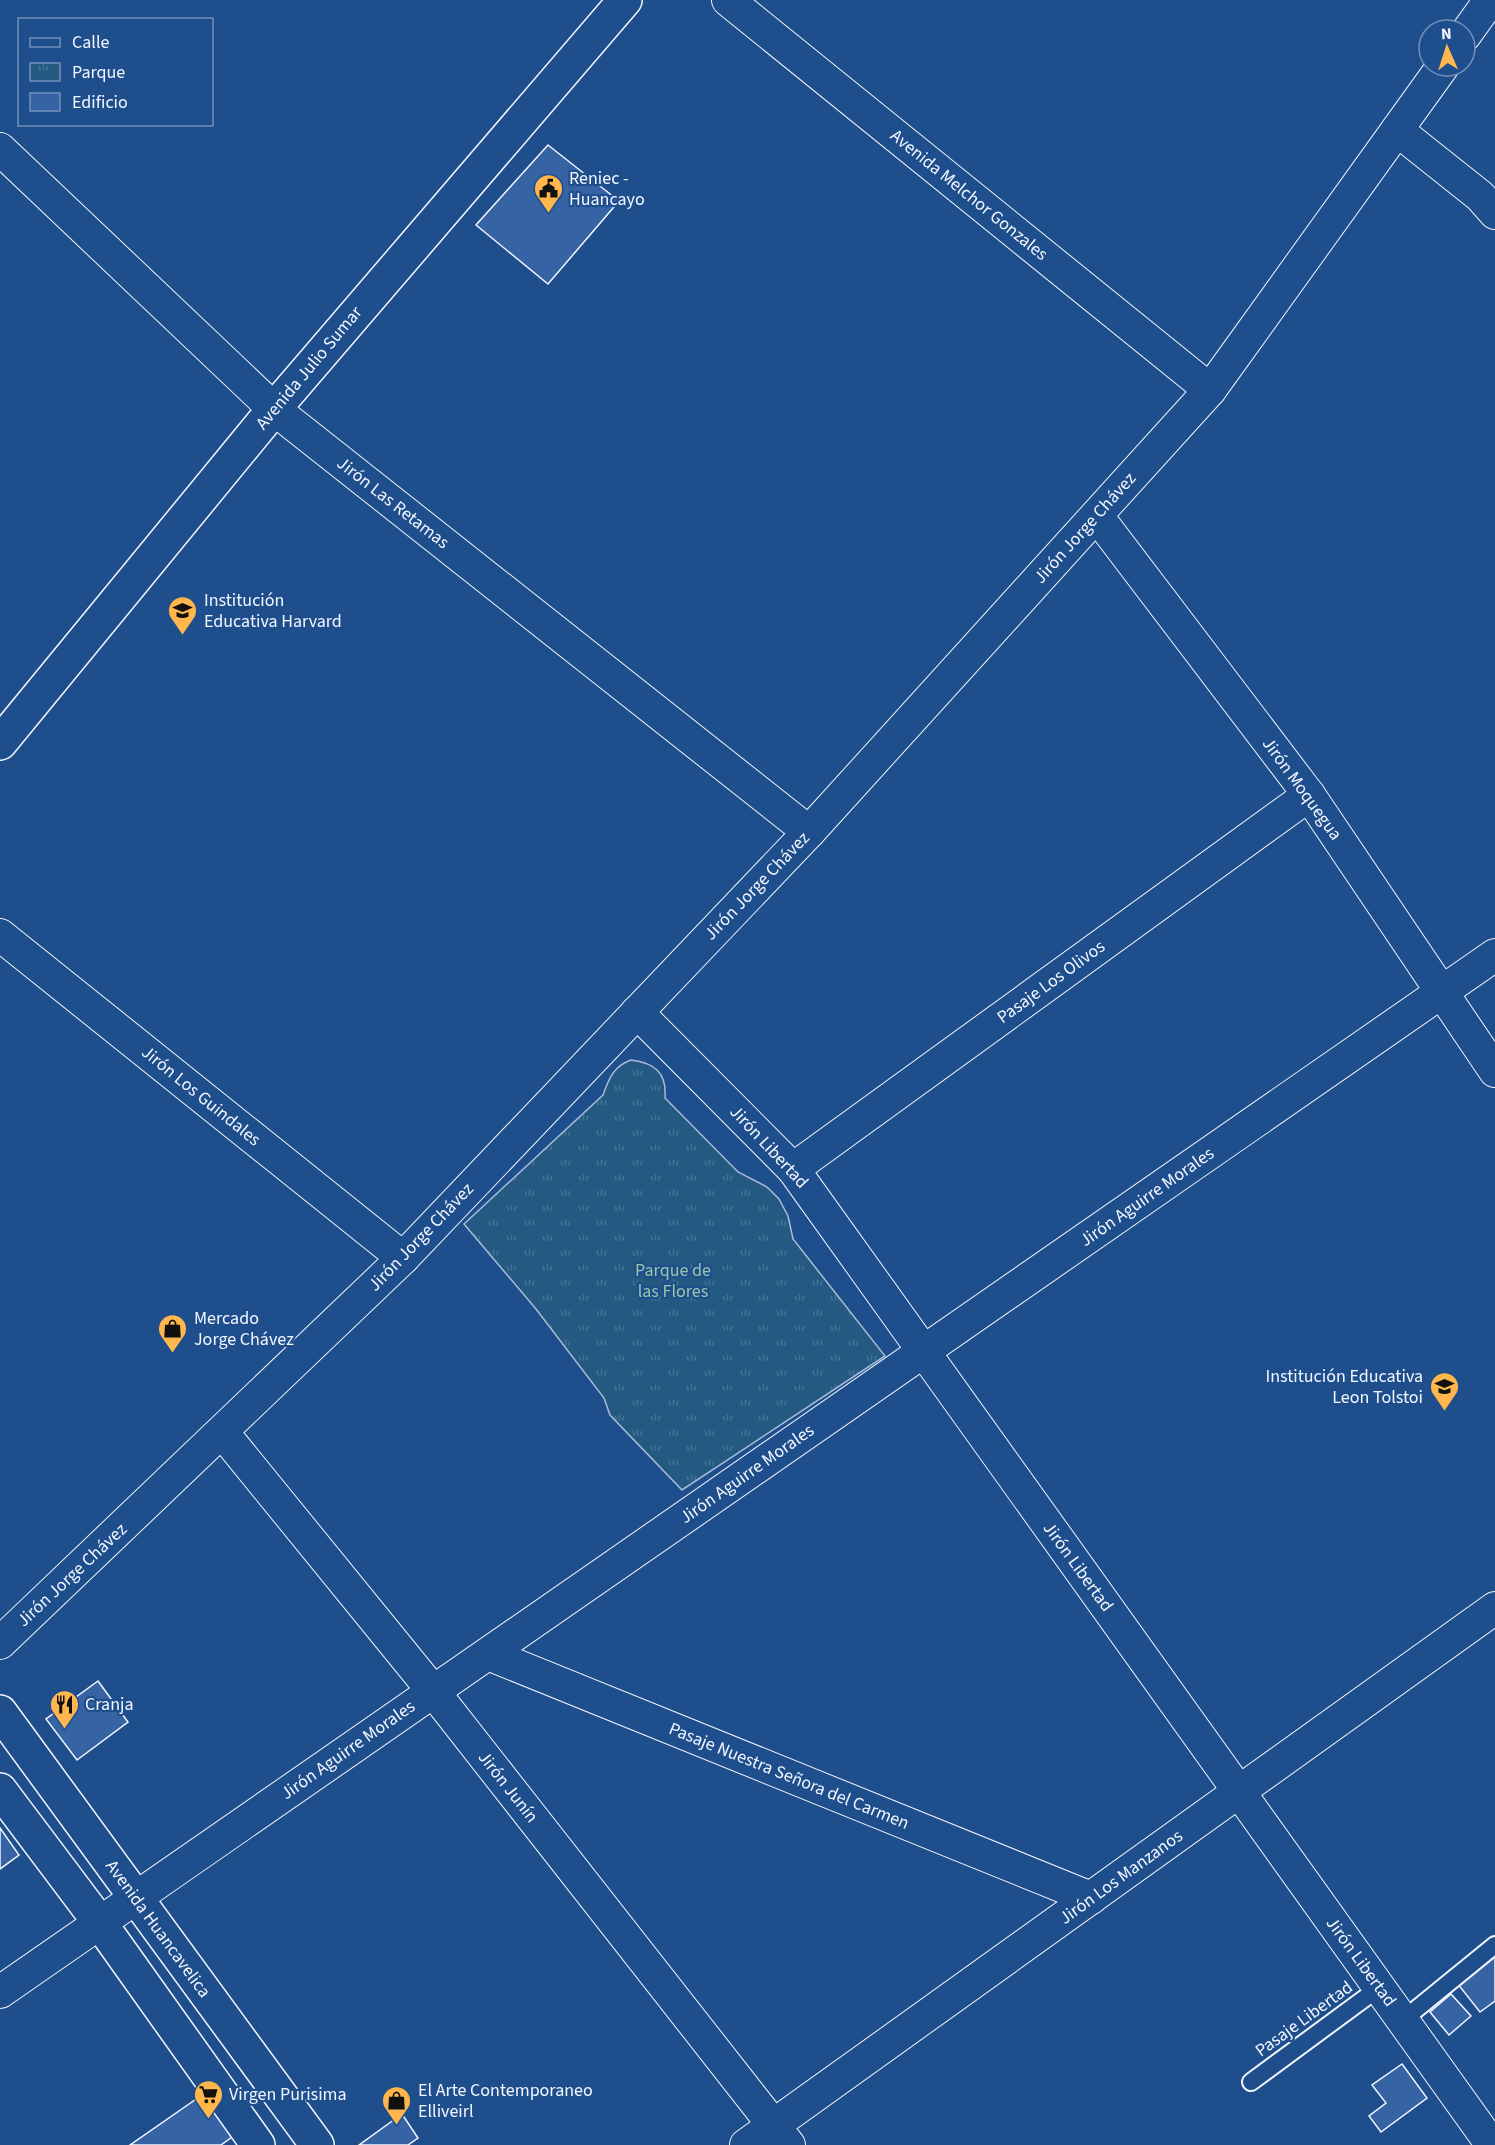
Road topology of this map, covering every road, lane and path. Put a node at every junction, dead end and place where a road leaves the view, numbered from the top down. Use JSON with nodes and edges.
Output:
{"nodes":[{"id":1,"x":625,"y":0,"type":"edge"},
{"id":2,"x":728,"y":0,"type":"edge"},
{"id":3,"x":1490,"y":0,"type":"edge"},
{"id":4,"x":1477,"y":18,"type":"edge"},
{"id":5,"x":1434,"y":78,"type":"edge"},
{"id":6,"x":1397,"y":130,"type":"junction"},
{"id":7,"x":0,"y":149,"type":"edge"},
{"id":8,"x":1495,"y":213,"type":"edge"},
{"id":9,"x":1210,"y":390,"type":"junction"},
{"id":10,"x":273,"y":409,"type":"junction"},
{"id":11,"x":1096,"y":516,"type":"junction"},
{"id":12,"x":0,"y":743,"type":"edge"},
{"id":13,"x":1309,"y":795,"type":"junction"},
{"id":14,"x":809,"y":832,"type":"junction"},
{"id":15,"x":0,"y":935,"type":"edge"},
{"id":16,"x":1495,"y":956,"type":"edge"},
{"id":17,"x":1442,"y":992,"type":"junction"},
{"id":18,"x":637,"y":1012,"type":"junction"},
{"id":19,"x":1495,"y":1071,"type":"edge"},
{"id":20,"x":793,"y":1169,"type":"junction"},
{"id":21,"x":403,"y":1258,"type":"junction"},
{"id":22,"x":924,"y":1352,"type":"junction"},
{"id":23,"x":223,"y":1433,"type":"junction"},
{"id":24,"x":1495,"y":1608,"type":"edge"},
{"id":25,"x":0,"y":1643,"type":"edge"},
{"id":26,"x":488,"y":1654,"type":"junction"},
{"id":27,"x":433,"y":1691,"type":"junction"},
{"id":28,"x":0,"y":1712,"type":"edge"},
{"id":29,"x":0,"y":1790,"type":"edge"},
{"id":30,"x":1239,"y":1791,"type":"junction"},
{"id":31,"x":135,"y":1898,"type":"junction"},
{"id":32,"x":1091,"y":1898,"type":"junction"},
{"id":33,"x":100,"y":1923,"type":"junction"},
{"id":34,"x":1495,"y":1946,"type":"edge"},
{"id":35,"x":1380,"y":1987,"type":"junction"},
{"id":36,"x":0,"y":1992,"type":"edge"},
{"id":37,"x":1403,"y":2020,"type":"junction"},
{"id":38,"x":1251,"y":2082,"type":"dead end"},
{"id":39,"x":782,"y":2135,"type":"edge"},
{"id":40,"x":258,"y":2145,"type":"edge"},
{"id":41,"x":317,"y":2145,"type":"edge"},
{"id":42,"x":746,"y":2145,"type":"edge"},
{"id":43,"x":1492,"y":2145,"type":"edge"}],
"edges":[{"from":1,"to":10,"type":"main road","name":"Avenida Julio Sumar"},
{"from":2,"to":9,"type":"street","name":"Avenida Melchor Gonzales"},
{"from":3,"to":4,"type":"street"},
{"from":5,"to":6,"type":"street","name":"Jirón Jorge Chávez"},
{"from":6,"to":8,"type":"street"},
{"from":6,"to":9,"type":"street","name":"Jirón Jorge Chávez"},
{"from":7,"to":10,"type":"street","name":"Jirón Las Retamas"},
{"from":9,"to":11,"type":"street","name":"Jirón Jorge Chávez"},
{"from":10,"to":12,"type":"main road","name":"Avenida Julio Sumar"},
{"from":10,"to":14,"type":"street","name":"Jirón Las Retamas"},
{"from":11,"to":13,"type":"street","name":"Jirón Moquegua"},
{"from":11,"to":14,"type":"street","name":"Jirón Jorge Chávez"},
{"from":13,"to":17,"type":"street","name":"Jirón Moquegua"},
{"from":13,"to":20,"type":"street","name":"Pasaje Los Olivos"},
{"from":14,"to":18,"type":"street","name":"Jirón Jorge Chávez"},
{"from":15,"to":21,"type":"street","name":"Jirón Los Guindales"},
{"from":16,"to":17,"type":"street","name":"Jirón Aguirre Morales"},
{"from":17,"to":19,"type":"street","name":"Jirón Moquegua"},
{"from":17,"to":22,"type":"street","name":"Jirón Aguirre Morales"},
{"from":18,"to":20,"type":"street","name":"Jirón Libertad"},
{"from":18,"to":21,"type":"street","name":"Jirón Jorge Chávez"},
{"from":20,"to":22,"type":"street","name":"Jirón Libertad"},
{"from":21,"to":23,"type":"street","name":"Jirón Jorge Chávez"},
{"from":22,"to":26,"type":"street","name":"Jirón Aguirre Morales"},
{"from":22,"to":30,"type":"street","name":"Jirón Libertad"},
{"from":23,"to":25,"type":"street","name":"Jirón Jorge Chávez"},
{"from":23,"to":27,"type":"street","name":"Jirón Junín"},
{"from":24,"to":30,"type":"street","name":"Jirón Los Manzanos"},
{"from":26,"to":27,"type":"street","name":"Jirón Aguirre Morales"},
{"from":26,"to":32,"type":"street","name":"Pasaje Nuestra Señora del Carmen"},
{"from":27,"to":31,"type":"street","name":"Jirón Aguirre Morales"},
{"from":27,"to":39,"type":"street","name":"Jirón Junín"},
{"from":28,"to":31,"type":"main road","name":"Avenida Huancavelica"},
{"from":29,"to":33,"type":"main road"},
{"from":30,"to":32,"type":"street","name":"Jirón Los Manzanos"},
{"from":30,"to":35,"type":"street","name":"Jirón Libertad"},
{"from":31,"to":33,"type":"street","name":"Jirón Aguirre Morales"},
{"from":31,"to":41,"type":"main road","name":"Avenida Huancavelica"},
{"from":32,"to":39,"type":"street","name":"Jirón Los Manzanos"},
{"from":33,"to":36,"type":"street","name":"Jirón Aguirre Morales"},
{"from":33,"to":40,"type":"main road"},
{"from":34,"to":37,"type":"lane"},
{"from":35,"to":37,"type":"street","name":"Jirón Libertad"},
{"from":35,"to":38,"type":"lane","name":"Pasaje Libertad"},
{"from":37,"to":43,"type":"street","name":"Jirón Libertad"},
{"from":39,"to":42,"type":"street","name":"Jirón Los Manzanos"}]}
